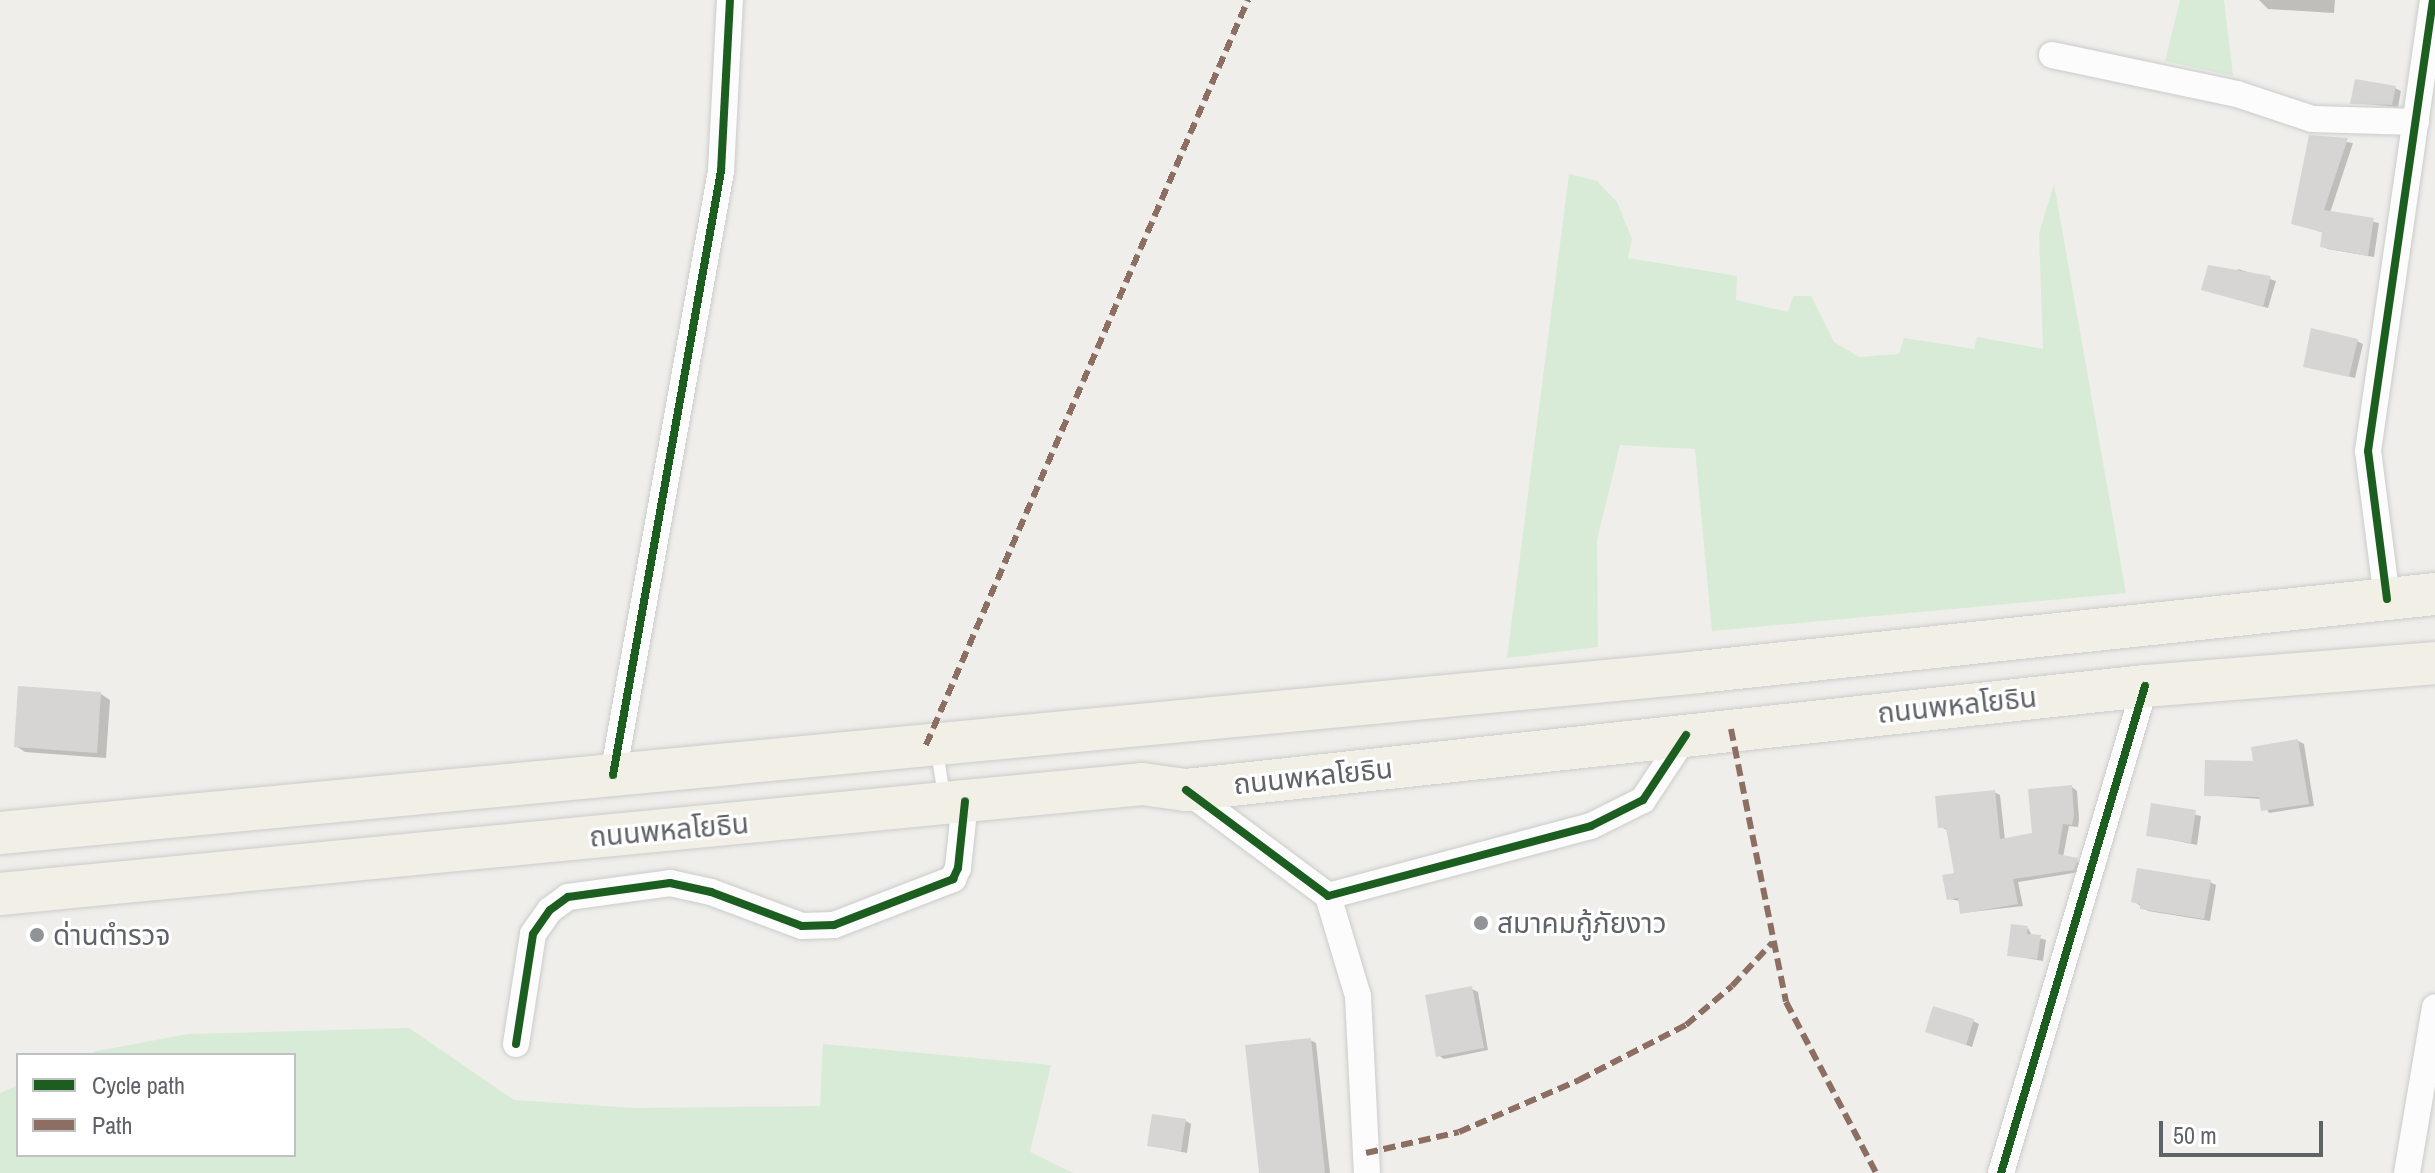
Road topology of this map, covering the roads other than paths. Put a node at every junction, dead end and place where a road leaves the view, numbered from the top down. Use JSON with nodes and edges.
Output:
{"nodes":[{"id":1,"x":730,"y":0,"type":"edge"},
{"id":2,"x":2433,"y":0,"type":"edge"},
{"id":3,"x":2052,"y":55,"type":"dead end"},
{"id":4,"x":2428,"y":95,"type":"edge"},
{"id":5,"x":2416,"y":122,"type":"junction"},
{"id":6,"x":2435,"y":594,"type":"edge"},
{"id":7,"x":2387,"y":599,"type":"junction"},
{"id":8,"x":2434,"y":672,"type":"edge"},
{"id":9,"x":2145,"y":686,"type":"junction"},
{"id":10,"x":1686,"y":735,"type":"junction"},
{"id":11,"x":936,"y":744,"type":"junction"},
{"id":12,"x":613,"y":775,"type":"junction"},
{"id":13,"x":1186,"y":790,"type":"junction"},
{"id":14,"x":955,"y":802,"type":"junction"},
{"id":15,"x":0,"y":833,"type":"edge"},
{"id":16,"x":19,"y":892,"type":"edge"},
{"id":17,"x":1328,"y":896,"type":"junction"},
{"id":18,"x":0,"y":911,"type":"edge"},
{"id":19,"x":2435,"y":1007,"type":"edge"},
{"id":20,"x":516,"y":1044,"type":"dead end"},
{"id":21,"x":1367,"y":1173,"type":"edge"},
{"id":22,"x":2001,"y":1173,"type":"edge"},
{"id":23,"x":2407,"y":1173,"type":"edge"}],
"edges":[{"from":1,"to":12,"type":"street"},
{"from":2,"to":4,"type":"street"},
{"from":3,"to":5,"type":"street"},
{"from":4,"to":5,"type":"street"},
{"from":5,"to":7,"type":"street"},
{"from":6,"to":7,"type":"highway"},
{"from":7,"to":11,"type":"highway"},
{"from":8,"to":9,"type":"highway","name":"ถนนพหลโยธิน"},
{"from":9,"to":10,"type":"highway","name":"ถนนพหลโยธิน"},
{"from":9,"to":22,"type":"street"},
{"from":10,"to":13,"type":"highway","name":"ถนนพหลโยธิน"},
{"from":10,"to":17,"type":"street"},
{"from":11,"to":12,"type":"highway"},
{"from":11,"to":14,"type":"lane"},
{"from":12,"to":15,"type":"highway"},
{"from":13,"to":14,"type":"highway","name":"ถนนพหลโยธิน"},
{"from":13,"to":17,"type":"street"},
{"from":14,"to":16,"type":"highway","name":"ถนนพหลโยธิน"},
{"from":14,"to":20,"type":"street"},
{"from":16,"to":18,"type":"highway"},
{"from":17,"to":21,"type":"street"},
{"from":19,"to":23,"type":"street"}]}
